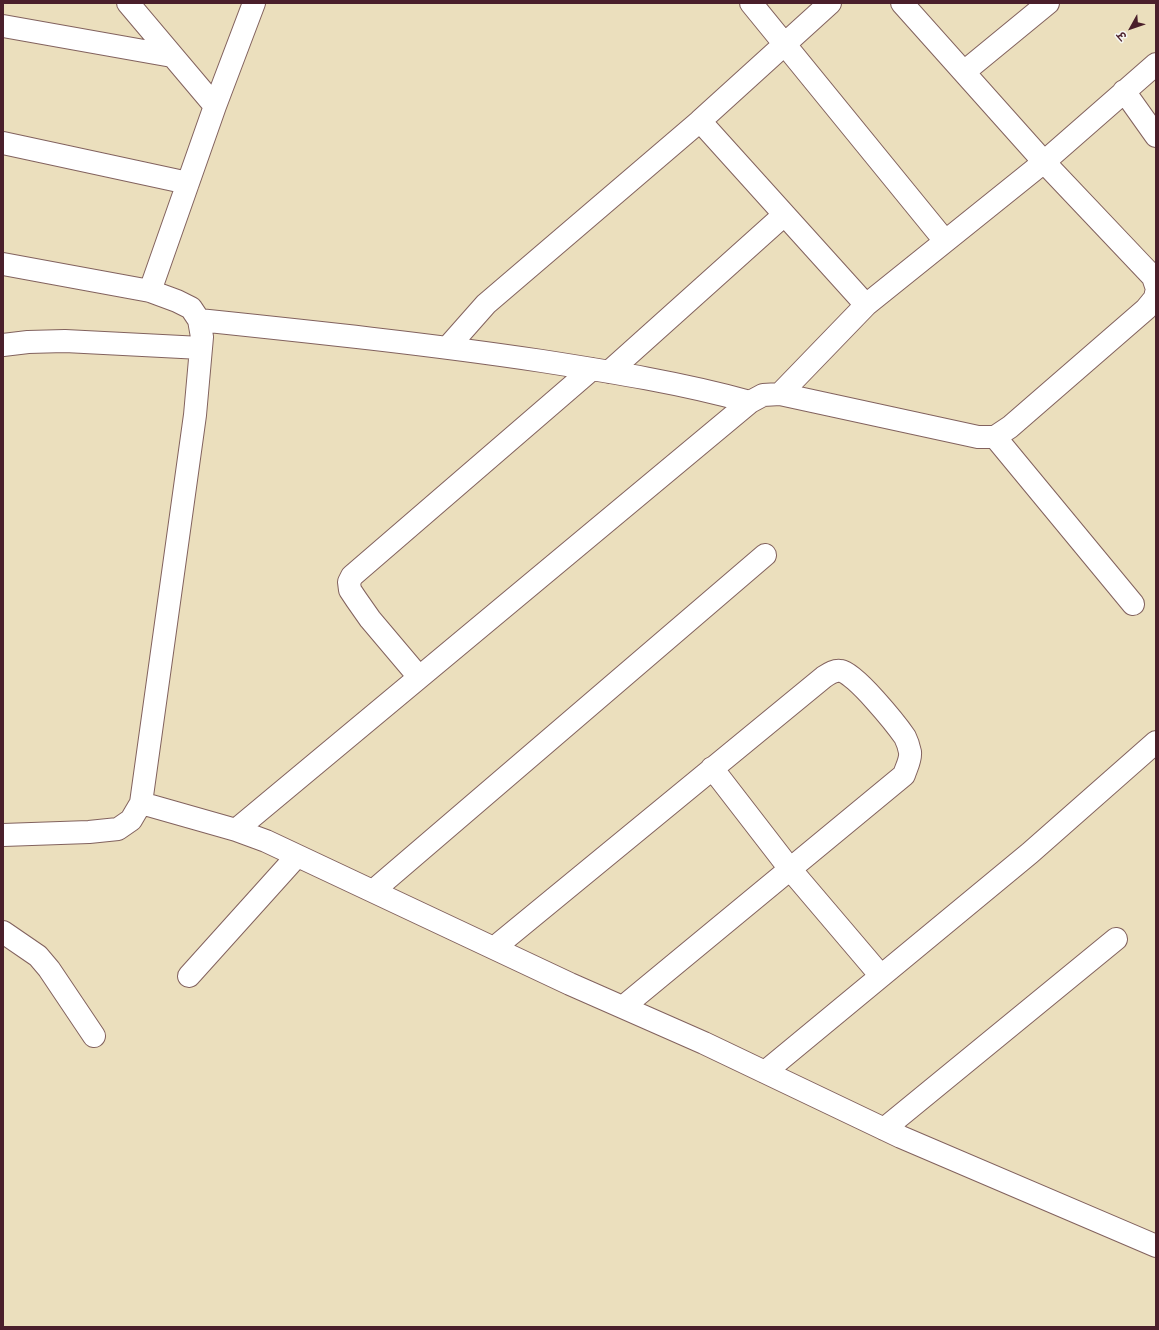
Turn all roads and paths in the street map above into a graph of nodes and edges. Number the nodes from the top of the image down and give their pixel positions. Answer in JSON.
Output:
{"nodes":[{"id":1,"x":128,"y":3,"type":"edge"},
{"id":2,"x":254,"y":3,"type":"edge"},
{"id":3,"x":751,"y":3,"type":"edge"},
{"id":4,"x":830,"y":3,"type":"edge"},
{"id":5,"x":902,"y":3,"type":"edge"},
{"id":6,"x":1047,"y":3,"type":"edge"},
{"id":7,"x":3,"y":26,"type":"edge"},
{"id":8,"x":785,"y":43,"type":"junction"},
{"id":9,"x":172,"y":56,"type":"junction"},
{"id":10,"x":1156,"y":64,"type":"edge"},
{"id":11,"x":964,"y":72,"type":"junction"},
{"id":12,"x":1124,"y":91,"type":"junction"},
{"id":13,"x":215,"y":106,"type":"junction"},
{"id":14,"x":700,"y":121,"type":"junction"},
{"id":15,"x":1156,"y":136,"type":"edge"},
{"id":16,"x":3,"y":143,"type":"edge"},
{"id":17,"x":1044,"y":162,"type":"junction"},
{"id":18,"x":188,"y":183,"type":"junction"},
{"id":19,"x":784,"y":215,"type":"junction"},
{"id":20,"x":945,"y":241,"type":"junction"},
{"id":21,"x":3,"y":264,"type":"edge"},
{"id":22,"x":1156,"y":286,"type":"edge"},
{"id":23,"x":150,"y":291,"type":"junction"},
{"id":24,"x":1156,"y":293,"type":"edge"},
{"id":25,"x":866,"y":305,"type":"junction"},
{"id":26,"x":200,"y":320,"type":"junction"},
{"id":27,"x":3,"y":344,"type":"edge"},
{"id":28,"x":448,"y":347,"type":"junction"},
{"id":29,"x":201,"y":348,"type":"junction"},
{"id":30,"x":601,"y":370,"type":"junction"},
{"id":31,"x":780,"y":394,"type":"junction"},
{"id":32,"x":750,"y":402,"type":"junction"},
{"id":33,"x":996,"y":437,"type":"junction"},
{"id":34,"x":765,"y":555,"type":"dead end"},
{"id":35,"x":1133,"y":604,"type":"dead end"},
{"id":36,"x":419,"y":677,"type":"junction"},
{"id":37,"x":1156,"y":742,"type":"edge"},
{"id":38,"x":712,"y":768,"type":"junction"},
{"id":39,"x":142,"y":803,"type":"junction"},
{"id":40,"x":236,"y":830,"type":"junction"},
{"id":41,"x":3,"y":835,"type":"edge"},
{"id":42,"x":297,"y":856,"type":"junction"},
{"id":43,"x":790,"y":869,"type":"junction"},
{"id":44,"x":373,"y":891,"type":"junction"},
{"id":45,"x":3,"y":932,"type":"edge"},
{"id":46,"x":1116,"y":939,"type":"dead end"},
{"id":47,"x":494,"y":948,"type":"junction"},
{"id":48,"x":188,"y":976,"type":"dead end"},
{"id":49,"x":881,"y":976,"type":"junction"},
{"id":50,"x":623,"y":1007,"type":"junction"},
{"id":51,"x":94,"y":1036,"type":"dead end"},
{"id":52,"x":765,"y":1072,"type":"junction"},
{"id":53,"x":884,"y":1129,"type":"junction"},
{"id":54,"x":1156,"y":1246,"type":"edge"}],
"edges":[{"from":1,"to":9,"type":"street"},
{"from":2,"to":13,"type":"street"},
{"from":3,"to":8,"type":"street"},
{"from":4,"to":8,"type":"street"},
{"from":5,"to":11,"type":"street"},
{"from":6,"to":11,"type":"street"},
{"from":7,"to":9,"type":"street"},
{"from":8,"to":14,"type":"street"},
{"from":8,"to":20,"type":"street"},
{"from":9,"to":13,"type":"street"},
{"from":10,"to":12,"type":"street"},
{"from":11,"to":17,"type":"street"},
{"from":12,"to":15,"type":"street"},
{"from":12,"to":17,"type":"street"},
{"from":13,"to":18,"type":"street"},
{"from":14,"to":19,"type":"street"},
{"from":14,"to":28,"type":"street"},
{"from":16,"to":18,"type":"street"},
{"from":17,"to":20,"type":"street"},
{"from":17,"to":22,"type":"street"},
{"from":18,"to":23,"type":"street"},
{"from":19,"to":25,"type":"street"},
{"from":19,"to":30,"type":"street"},
{"from":20,"to":25,"type":"street"},
{"from":21,"to":23,"type":"street"},
{"from":23,"to":26,"type":"street"},
{"from":24,"to":33,"type":"street"},
{"from":25,"to":31,"type":"street"},
{"from":26,"to":28,"type":"street"},
{"from":26,"to":29,"type":"street"},
{"from":27,"to":29,"type":"street"},
{"from":28,"to":30,"type":"street"},
{"from":29,"to":39,"type":"street"},
{"from":30,"to":32,"type":"street"},
{"from":30,"to":36,"type":"street"},
{"from":31,"to":32,"type":"street"},
{"from":31,"to":33,"type":"street"},
{"from":32,"to":36,"type":"street"},
{"from":33,"to":35,"type":"street"},
{"from":34,"to":44,"type":"street"},
{"from":36,"to":40,"type":"street"},
{"from":37,"to":49,"type":"street"},
{"from":38,"to":43,"type":"street"},
{"from":38,"to":43,"type":"street"},
{"from":38,"to":47,"type":"street"},
{"from":39,"to":40,"type":"street"},
{"from":39,"to":41,"type":"street"},
{"from":40,"to":42,"type":"street"},
{"from":42,"to":44,"type":"street"},
{"from":42,"to":48,"type":"street"},
{"from":43,"to":49,"type":"street"},
{"from":43,"to":50,"type":"street"},
{"from":44,"to":47,"type":"street"},
{"from":45,"to":51,"type":"street"},
{"from":46,"to":53,"type":"street"},
{"from":47,"to":50,"type":"street"},
{"from":49,"to":52,"type":"street"},
{"from":50,"to":52,"type":"street"},
{"from":52,"to":53,"type":"street"},
{"from":53,"to":54,"type":"street"}]}
